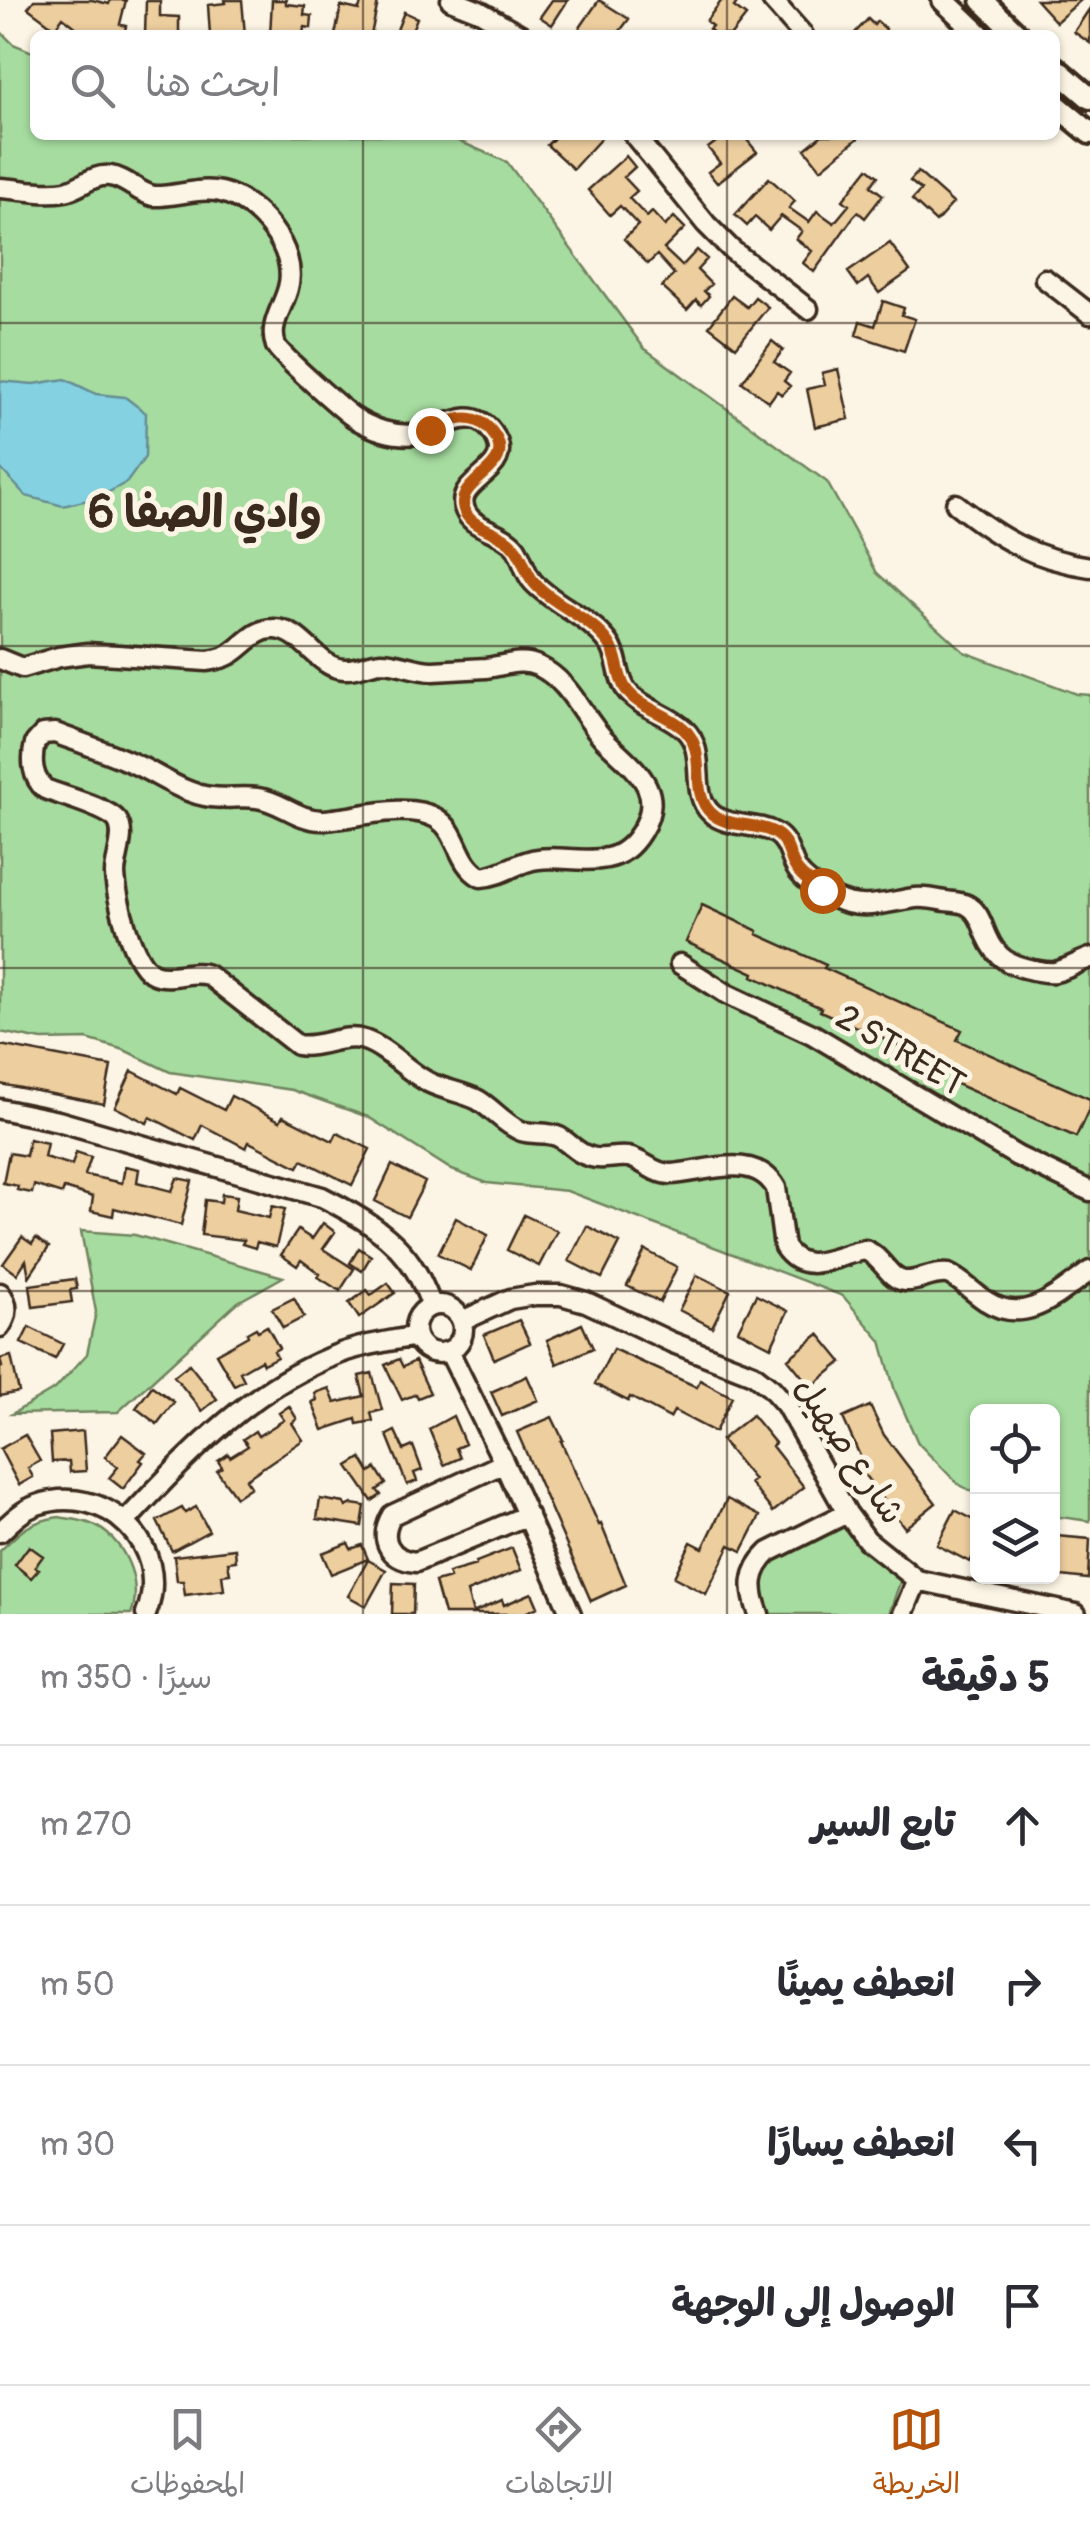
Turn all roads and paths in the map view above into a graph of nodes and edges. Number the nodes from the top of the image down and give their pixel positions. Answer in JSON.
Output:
{"nodes":[{"id":1,"x":451,"y":0,"type":"edge"},
{"id":2,"x":772,"y":0,"type":"edge"},
{"id":3,"x":943,"y":0,"type":"edge"},
{"id":4,"x":982,"y":0,"type":"edge"},
{"id":5,"x":482,"y":6,"type":"edge"},
{"id":6,"x":514,"y":30,"type":"edge"},
{"id":7,"x":799,"y":30,"type":"edge"},
{"id":8,"x":975,"y":30,"type":"edge"},
{"id":9,"x":1013,"y":30,"type":"edge"},
{"id":10,"x":1060,"y":72,"type":"edge"},
{"id":11,"x":1090,"y":98,"type":"edge"},
{"id":12,"x":1060,"y":108,"type":"edge"},
{"id":13,"x":1090,"y":134,"type":"edge"},
{"id":14,"x":638,"y":140,"type":"edge"},
{"id":15,"x":0,"y":188,"type":"edge"},
{"id":16,"x":1045,"y":278,"type":"dead end"},
{"id":17,"x":808,"y":308,"type":"dead end"},
{"id":18,"x":1090,"y":314,"type":"edge"},
{"id":19,"x":956,"y":504,"type":"dead end"},
{"id":20,"x":1090,"y":568,"type":"edge"},
{"id":21,"x":0,"y":659,"type":"edge"},
{"id":22,"x":1090,"y":958,"type":"edge"},
{"id":23,"x":680,"y":964,"type":"dead end"},
{"id":24,"x":0,"y":1109,"type":"edge"},
{"id":25,"x":1090,"y":1190,"type":"edge"},
{"id":26,"x":1090,"y":1271,"type":"edge"},
{"id":27,"x":0,"y":1293,"type":"edge"},
{"id":28,"x":432,"y":1306,"type":"junction"},
{"id":29,"x":462,"y":1321,"type":"junction"},
{"id":30,"x":0,"y":1327,"type":"edge"},
{"id":31,"x":416,"y":1336,"type":"junction"},
{"id":32,"x":449,"y":1351,"type":"junction"},
{"id":33,"x":504,"y":1463,"type":"junction"},
{"id":34,"x":847,"y":1513,"type":"junction"},
{"id":35,"x":528,"y":1515,"type":"junction"},
{"id":36,"x":125,"y":1522,"type":"junction"},
{"id":37,"x":0,"y":1532,"type":"edge"},
{"id":38,"x":916,"y":1580,"type":"junction"},
{"id":39,"x":146,"y":1614,"type":"edge"},
{"id":40,"x":571,"y":1614,"type":"edge"},
{"id":41,"x":759,"y":1614,"type":"edge"},
{"id":42,"x":904,"y":1614,"type":"edge"},
{"id":43,"x":1076,"y":1614,"type":"edge"}],
"edges":[{"from":1,"to":5,"type":"street"},
{"from":2,"to":7,"type":"street"},
{"from":3,"to":8,"type":"main road"},
{"from":4,"to":9,"type":"main road"},
{"from":5,"to":6,"type":"street"},
{"from":10,"to":11,"type":"main road"},
{"from":12,"to":13,"type":"main road"},
{"from":14,"to":17,"type":"street"},
{"from":15,"to":22,"type":"street"},
{"from":16,"to":18,"type":"street"},
{"from":19,"to":20,"type":"street"},
{"from":21,"to":26,"type":"street"},
{"from":23,"to":25,"type":"street","name":"2 STREET"},
{"from":24,"to":28,"type":"street"},
{"from":27,"to":30,"type":"street"},
{"from":28,"to":29,"type":"street"},
{"from":28,"to":31,"type":"street"},
{"from":29,"to":32,"type":"street"},
{"from":29,"to":34,"type":"street","name":"شارع صهيل"},
{"from":31,"to":32,"type":"street"},
{"from":31,"to":36,"type":"street"},
{"from":32,"to":33,"type":"street"},
{"from":33,"to":35,"type":"street"},
{"from":33,"to":35,"type":"street"},
{"from":34,"to":38,"type":"street","name":"شارع صهيل"},
{"from":34,"to":41,"type":"street"},
{"from":35,"to":40,"type":"street"},
{"from":36,"to":37,"type":"street"},
{"from":36,"to":39,"type":"street"},
{"from":38,"to":42,"type":"street"},
{"from":38,"to":43,"type":"street","name":"شارع صهيل"}]}
